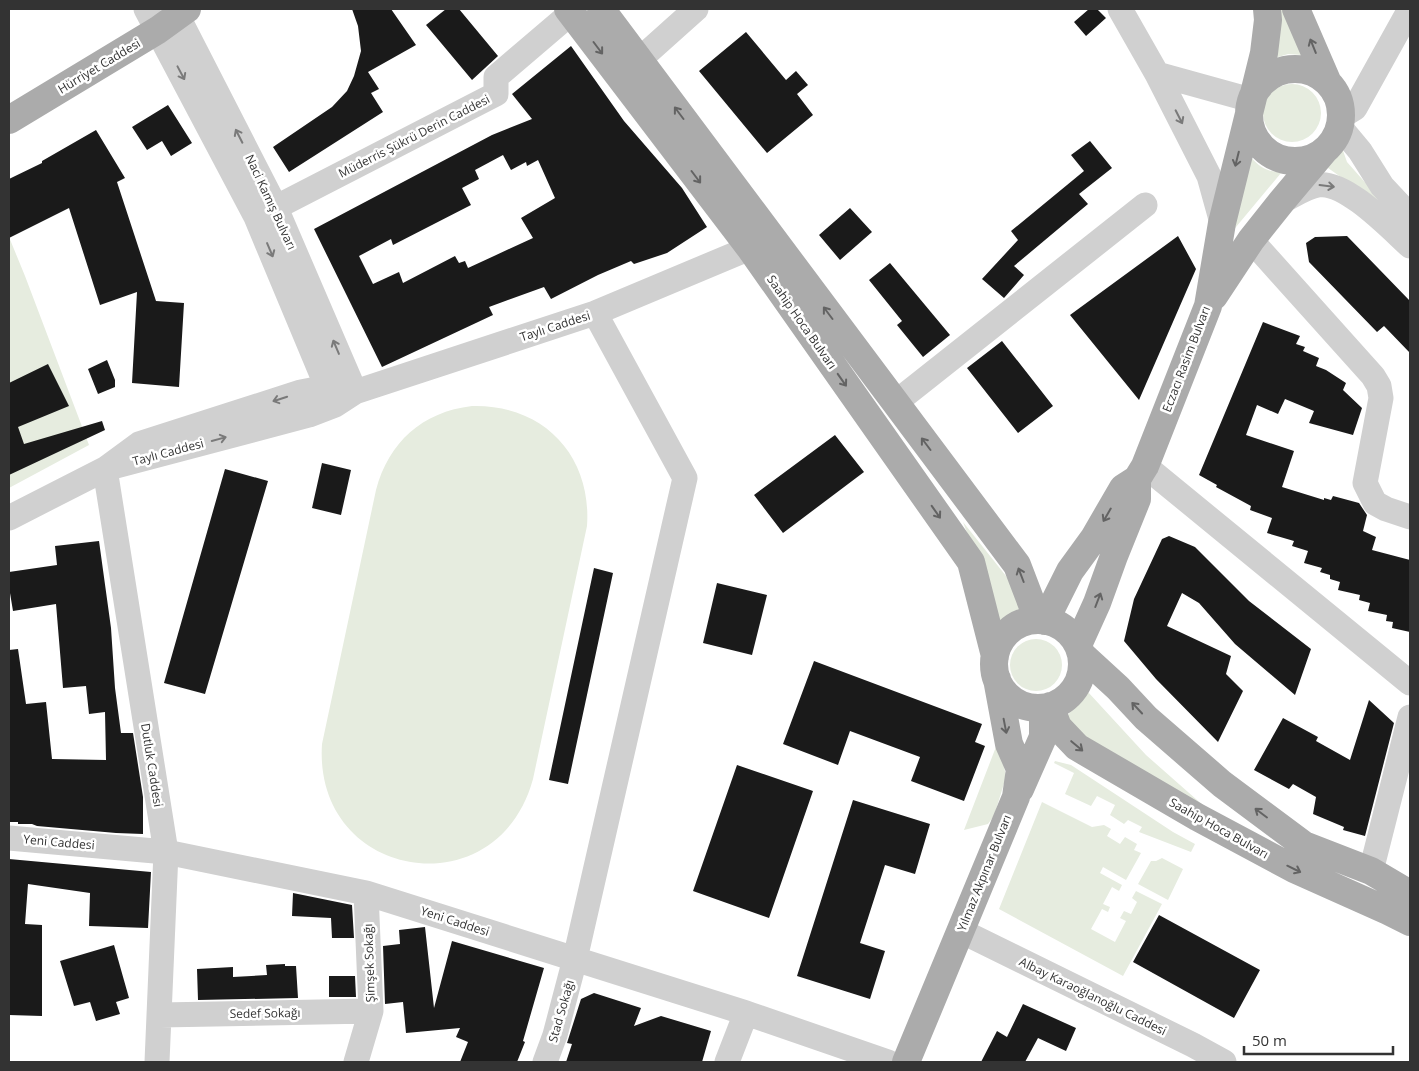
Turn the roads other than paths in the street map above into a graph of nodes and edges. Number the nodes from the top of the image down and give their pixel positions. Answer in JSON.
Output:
{"nodes":[{"id":1,"x":601,"y":9,"type":"edge"},
{"id":2,"x":696,"y":9,"type":"edge"},
{"id":3,"x":1120,"y":9,"type":"edge"},
{"id":4,"x":1267,"y":9,"type":"edge"},
{"id":5,"x":1296,"y":9,"type":"edge"},
{"id":6,"x":1410,"y":9,"type":"edge"},
{"id":7,"x":570,"y":11,"type":"edge"},
{"id":8,"x":168,"y":14,"type":"edge"},
{"id":9,"x":639,"y":60,"type":"junction"},
{"id":10,"x":1157,"y":74,"type":"junction"},
{"id":11,"x":1328,"y":83,"type":"junction"},
{"id":12,"x":1251,"y":100,"type":"junction"},
{"id":13,"x":9,"y":120,"type":"edge"},
{"id":14,"x":1336,"y":131,"type":"junction"},
{"id":15,"x":1282,"y":200,"type":"junction"},
{"id":16,"x":1145,"y":205,"type":"dead end"},
{"id":17,"x":266,"y":212,"type":"junction"},
{"id":18,"x":1410,"y":216,"type":"edge"},
{"id":19,"x":1222,"y":223,"type":"junction"},
{"id":20,"x":1251,"y":240,"type":"junction"},
{"id":21,"x":1410,"y":246,"type":"edge"},
{"id":22,"x":750,"y":248,"type":"junction"},
{"id":23,"x":1208,"y":306,"type":"junction"},
{"id":24,"x":595,"y":313,"type":"junction"},
{"id":25,"x":339,"y":395,"type":"junction"},
{"id":26,"x":895,"y":402,"type":"junction"},
{"id":27,"x":104,"y":469,"type":"junction"},
{"id":28,"x":1141,"y":472,"type":"junction"},
{"id":29,"x":1410,"y":517,"type":"edge"},
{"id":30,"x":9,"y":518,"type":"edge"},
{"id":31,"x":1042,"y":620,"type":"junction"},
{"id":32,"x":1080,"y":650,"type":"junction"},
{"id":33,"x":996,"y":667,"type":"junction"},
{"id":34,"x":1410,"y":683,"type":"edge"},
{"id":35,"x":1047,"y":707,"type":"junction"},
{"id":36,"x":1410,"y":717,"type":"edge"},
{"id":37,"x":1016,"y":797,"type":"junction"},
{"id":38,"x":9,"y":838,"type":"edge"},
{"id":39,"x":166,"y":852,"type":"junction"},
{"id":40,"x":1371,"y":871,"type":"junction"},
{"id":41,"x":366,"y":892,"type":"junction"},
{"id":42,"x":1410,"y":894,"type":"edge"},
{"id":43,"x":1410,"y":922,"type":"edge"},
{"id":44,"x":960,"y":931,"type":"junction"},
{"id":45,"x":575,"y":959,"type":"junction"},
{"id":46,"x":371,"y":1011,"type":"junction"},
{"id":47,"x":746,"y":1013,"type":"junction"},
{"id":48,"x":160,"y":1015,"type":"junction"},
{"id":49,"x":1188,"y":1054,"type":"edge"},
{"id":50,"x":157,"y":1062,"type":"edge"},
{"id":51,"x":356,"y":1062,"type":"edge"},
{"id":52,"x":545,"y":1062,"type":"edge"},
{"id":53,"x":727,"y":1062,"type":"edge"},
{"id":54,"x":888,"y":1062,"type":"edge"},
{"id":55,"x":906,"y":1062,"type":"edge"},
{"id":56,"x":1224,"y":1062,"type":"edge"}],
"edges":[{"from":1,"to":9,"type":"main road","name":"Saahip Hoca Bulvarı"},
{"from":2,"to":9,"type":"street"},
{"from":3,"to":10,"type":"street"},
{"from":4,"to":12,"type":"main road","name":"Eczacı Rasim Bulvarı"},
{"from":11,"to":5,"type":"main road","one_way":true},
{"from":6,"to":14,"type":"street"},
{"from":7,"to":17,"type":"street","name":"Müderris Şükrü Derin Caddesi"},
{"from":7,"to":22,"type":"main road","name":"Saahip Hoca Bulvarı","one_way":true},
{"from":8,"to":13,"type":"main road","name":"Hürriyet Caddesi"},
{"from":8,"to":17,"type":"street","name":"Naci Kamış Bulvarı"},
{"from":26,"to":9,"type":"main road","name":"Saahip Hoca Bulvarı","one_way":true},
{"from":10,"to":12,"type":"street"},
{"from":10,"to":19,"type":"street","one_way":true},
{"from":11,"to":12,"type":"main road"},
{"from":11,"to":14,"type":"main road"},
{"from":12,"to":14,"type":"main road"},
{"from":12,"to":19,"type":"main road","name":"Eczacı Rasim Bulvarı","one_way":true},
{"from":14,"to":15,"type":"main road"},
{"from":14,"to":18,"type":"street"},
{"from":15,"to":20,"type":"main road"},
{"from":15,"to":21,"type":"street","one_way":true},
{"from":16,"to":26,"type":"street"},
{"from":17,"to":25,"type":"street","name":"Naci Kamış Bulvarı"},
{"from":19,"to":23,"type":"main road","name":"Eczacı Rasim Bulvarı"},
{"from":20,"to":23,"type":"main road"},
{"from":20,"to":29,"type":"street"},
{"from":22,"to":24,"type":"street","name":"Taylı Caddesi"},
{"from":22,"to":33,"type":"main road","name":"Saahip Hoca Bulvarı","one_way":true},
{"from":23,"to":28,"type":"main road","name":"Eczacı Rasim Bulvarı"},
{"from":24,"to":25,"type":"street","name":"Taylı Caddesi"},
{"from":24,"to":45,"type":"street","name":"Stad Sokağı"},
{"from":25,"to":27,"type":"street","name":"Taylı Caddesi"},
{"from":31,"to":26,"type":"main road","name":"Saahip Hoca Bulvarı","one_way":true},
{"from":27,"to":30,"type":"street"},
{"from":27,"to":39,"type":"street","name":"Dutluk Caddesi"},
{"from":28,"to":31,"type":"main road","name":"Eczacı Rasim Bulvarı","one_way":true},
{"from":32,"to":28,"type":"main road","one_way":true},
{"from":28,"to":34,"type":"street"},
{"from":31,"to":32,"type":"main road"},
{"from":31,"to":33,"type":"main road"},
{"from":32,"to":35,"type":"main road"},
{"from":40,"to":32,"type":"main road","one_way":true},
{"from":33,"to":35,"type":"main road"},
{"from":33,"to":37,"type":"main road","name":"Yılmaz Akpınar Bulvarı","one_way":true},
{"from":35,"to":37,"type":"main road"},
{"from":35,"to":43,"type":"main road","name":"Saahip Hoca Bulvarı","one_way":true},
{"from":36,"to":40,"type":"street"},
{"from":37,"to":44,"type":"main road","name":"Yılmaz Akpınar Bulvarı"},
{"from":38,"to":39,"type":"street","name":"Yeni Caddesi"},
{"from":39,"to":41,"type":"street","name":"Yeni Caddesi"},
{"from":39,"to":48,"type":"street","name":"Dutluk Caddesi"},
{"from":40,"to":42,"type":"main road"},
{"from":41,"to":45,"type":"street","name":"Yeni Caddesi"},
{"from":41,"to":46,"type":"street","name":"Şimşek Sokağı"},
{"from":44,"to":49,"type":"street","name":"Albay Karaoğlanoğlu Caddesi"},
{"from":44,"to":55,"type":"main road","name":"Yılmaz Akpınar Bulvarı"},
{"from":45,"to":47,"type":"street","name":"Yeni Caddesi"},
{"from":45,"to":52,"type":"street","name":"Stad Sokağı"},
{"from":46,"to":48,"type":"street","name":"Sedef Sokağı"},
{"from":46,"to":51,"type":"street","name":"Şimşek Sokağı"},
{"from":47,"to":53,"type":"street"},
{"from":47,"to":54,"type":"street","name":"Yeni Caddesi"},
{"from":48,"to":50,"type":"street","name":"Dutluk Caddesi"},
{"from":49,"to":56,"type":"street","name":"Albay Karaoğlanoğlu Caddesi"}]}
